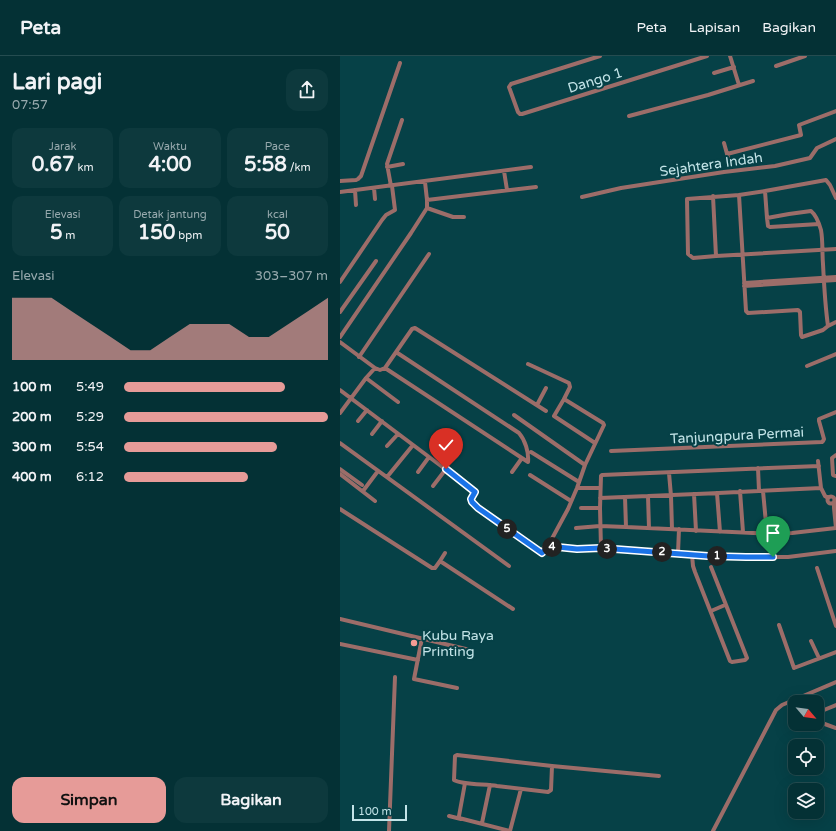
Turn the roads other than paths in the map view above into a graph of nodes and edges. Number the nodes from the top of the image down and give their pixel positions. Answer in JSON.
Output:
{"nodes":[{"id":1,"x":600,"y":56,"type":"edge"},
{"id":2,"x":707,"y":56,"type":"edge"},
{"id":3,"x":730,"y":56,"type":"edge"},
{"id":4,"x":805,"y":56,"type":"edge"},
{"id":5,"x":400,"y":63,"type":"dead end"},
{"id":6,"x":776,"y":66,"type":"dead end"},
{"id":7,"x":734,"y":67,"type":"junction"},
{"id":8,"x":714,"y":72,"type":"dead end"},
{"id":9,"x":753,"y":81,"type":"dead end"},
{"id":10,"x":739,"y":85,"type":"junction"},
{"id":11,"x":836,"y":111,"type":"edge"},
{"id":12,"x":629,"y":116,"type":"dead end"},
{"id":13,"x":402,"y":120,"type":"dead end"},
{"id":14,"x":836,"y":139,"type":"edge"},
{"id":15,"x":724,"y":143,"type":"dead end"},
{"id":16,"x":727,"y":154,"type":"junction"},
{"id":17,"x":729,"y":161,"type":"dead end"},
{"id":18,"x":403,"y":164,"type":"dead end"},
{"id":19,"x":387,"y":167,"type":"junction"},
{"id":20,"x":531,"y":167,"type":"dead end"},
{"id":21,"x":504,"y":171,"type":"junction"},
{"id":22,"x":340,"y":181,"type":"edge"},
{"id":23,"x":425,"y":182,"type":"junction"},
{"id":24,"x":392,"y":186,"type":"junction"},
{"id":25,"x":536,"y":187,"type":"dead end"},
{"id":26,"x":374,"y":188,"type":"junction"},
{"id":27,"x":354,"y":190,"type":"junction"},
{"id":28,"x":507,"y":190,"type":"junction"},
{"id":29,"x":764,"y":191,"type":"junction"},
{"id":30,"x":340,"y":192,"type":"edge"},
{"id":31,"x":739,"y":195,"type":"junction"},
{"id":32,"x":713,"y":196,"type":"junction"},
{"id":33,"x":582,"y":197,"type":"dead end"},
{"id":34,"x":836,"y":198,"type":"edge"},
{"id":35,"x":375,"y":199,"type":"dead end"},
{"id":36,"x":427,"y":200,"type":"junction"},
{"id":37,"x":356,"y":205,"type":"dead end"},
{"id":38,"x":427,"y":208,"type":"junction"},
{"id":39,"x":464,"y":217,"type":"dead end"},
{"id":40,"x":767,"y":218,"type":"junction"},
{"id":41,"x":819,"y":224,"type":"junction"},
{"id":42,"x":836,"y":249,"type":"edge"},
{"id":43,"x":822,"y":250,"type":"junction"},
{"id":44,"x":429,"y":254,"type":"dead end"},
{"id":45,"x":742,"y":254,"type":"junction"},
{"id":46,"x":716,"y":256,"type":"junction"},
{"id":47,"x":376,"y":261,"type":"dead end"},
{"id":48,"x":836,"y":278,"type":"edge"},
{"id":49,"x":824,"y":279,"type":"junction"},
{"id":50,"x":340,"y":282,"type":"edge"},
{"id":51,"x":744,"y":284,"type":"junction"},
{"id":52,"x":340,"y":312,"type":"edge"},
{"id":53,"x":836,"y":322,"type":"edge"},
{"id":54,"x":828,"y":326,"type":"junction"},
{"id":55,"x":340,"y":337,"type":"edge"},
{"id":56,"x":340,"y":342,"type":"edge"},
{"id":57,"x":396,"y":352,"type":"junction"},
{"id":58,"x":836,"y":354,"type":"edge"},
{"id":59,"x":359,"y":357,"type":"junction"},
{"id":60,"x":528,"y":364,"type":"dead end"},
{"id":61,"x":807,"y":366,"type":"dead end"},
{"id":62,"x":375,"y":368,"type":"junction"},
{"id":63,"x":384,"y":368,"type":"junction"},
{"id":64,"x":366,"y":378,"type":"junction"},
{"id":65,"x":546,"y":388,"type":"dead end"},
{"id":66,"x":340,"y":390,"type":"edge"},
{"id":67,"x":351,"y":398,"type":"junction"},
{"id":68,"x":564,"y":399,"type":"junction"},
{"id":69,"x":398,"y":402,"type":"dead end"},
{"id":70,"x":537,"y":405,"type":"junction"},
{"id":71,"x":367,"y":410,"type":"junction"},
{"id":72,"x":546,"y":411,"type":"dead end"},
{"id":73,"x":836,"y":412,"type":"edge"},
{"id":74,"x":340,"y":413,"type":"edge"},
{"id":75,"x":514,"y":415,"type":"dead end"},
{"id":76,"x":358,"y":421,"type":"dead end"},
{"id":77,"x":382,"y":422,"type":"junction"},
{"id":78,"x":372,"y":434,"type":"dead end"},
{"id":79,"x":398,"y":434,"type":"junction"},
{"id":80,"x":340,"y":443,"type":"edge"},
{"id":81,"x":595,"y":443,"type":"junction"},
{"id":82,"x":413,"y":445,"type":"junction"},
{"id":83,"x":387,"y":446,"type":"dead end"},
{"id":84,"x":611,"y":451,"type":"dead end"},
{"id":85,"x":531,"y":452,"type":"dead end"},
{"id":86,"x":835,"y":455,"type":"edge"},
{"id":87,"x":429,"y":457,"type":"junction"},
{"id":88,"x":522,"y":458,"type":"junction"},
{"id":89,"x":746,"y":462,"type":"dead end"},
{"id":90,"x":584,"y":465,"type":"junction"},
{"id":91,"x":746,"y":468,"type":"junction"},
{"id":92,"x":758,"y":468,"type":"junction"},
{"id":93,"x":340,"y":469,"type":"edge"},
{"id":94,"x":446,"y":469,"type":"junction"},
{"id":95,"x":378,"y":471,"type":"junction"},
{"id":96,"x":418,"y":472,"type":"dead end"},
{"id":97,"x":512,"y":472,"type":"dead end"},
{"id":98,"x":669,"y":472,"type":"junction"},
{"id":99,"x":340,"y":474,"type":"edge"},
{"id":100,"x":530,"y":475,"type":"dead end"},
{"id":101,"x":836,"y":476,"type":"edge"},
{"id":102,"x":387,"y":477,"type":"junction"},
{"id":103,"x":579,"y":482,"type":"junction"},
{"id":104,"x":362,"y":485,"type":"dead end"},
{"id":105,"x":433,"y":486,"type":"dead end"},
{"id":106,"x":580,"y":488,"type":"dead end"},
{"id":107,"x":600,"y":488,"type":"junction"},
{"id":108,"x":821,"y":488,"type":"junction"},
{"id":109,"x":740,"y":491,"type":"junction"},
{"id":110,"x":761,"y":491,"type":"junction"},
{"id":111,"x":363,"y":492,"type":"junction"},
{"id":112,"x":717,"y":493,"type":"junction"},
{"id":113,"x":694,"y":494,"type":"junction"},
{"id":114,"x":648,"y":496,"type":"junction"},
{"id":115,"x":671,"y":496,"type":"junction"},
{"id":116,"x":624,"y":497,"type":"junction"},
{"id":117,"x":600,"y":498,"type":"junction"},
{"id":118,"x":375,"y":500,"type":"dead end"},
{"id":119,"x":834,"y":500,"type":"edge"},
{"id":120,"x":572,"y":501,"type":"junction"},
{"id":121,"x":580,"y":508,"type":"dead end"},
{"id":122,"x":600,"y":508,"type":"junction"},
{"id":123,"x":340,"y":509,"type":"edge"},
{"id":124,"x":600,"y":526,"type":"junction"},
{"id":125,"x":626,"y":527,"type":"junction"},
{"id":126,"x":576,"y":528,"type":"dead end"},
{"id":127,"x":649,"y":528,"type":"junction"},
{"id":128,"x":836,"y":528,"type":"edge"},
{"id":129,"x":672,"y":529,"type":"junction"},
{"id":130,"x":679,"y":529,"type":"junction"},
{"id":131,"x":696,"y":531,"type":"junction"},
{"id":132,"x":720,"y":532,"type":"junction"},
{"id":133,"x":743,"y":532,"type":"junction"},
{"id":134,"x":767,"y":534,"type":"junction"},
{"id":135,"x":773,"y":534,"type":"junction"},
{"id":136,"x":548,"y":546,"type":"junction"},
{"id":137,"x":601,"y":548,"type":"junction"},
{"id":138,"x":836,"y":551,"type":"edge"},
{"id":139,"x":445,"y":553,"type":"dead end"},
{"id":140,"x":678,"y":553,"type":"junction"},
{"id":141,"x":692,"y":555,"type":"junction"},
{"id":142,"x":773,"y":557,"type":"junction"},
{"id":143,"x":440,"y":562,"type":"junction"},
{"id":144,"x":509,"y":566,"type":"dead end"},
{"id":145,"x":711,"y":568,"type":"dead end"},
{"id":146,"x":817,"y":568,"type":"dead end"},
{"id":147,"x":726,"y":605,"type":"junction"},
{"id":148,"x":513,"y":609,"type":"dead end"},
{"id":149,"x":711,"y":611,"type":"junction"},
{"id":150,"x":340,"y":619,"type":"edge"},
{"id":151,"x":779,"y":625,"type":"dead end"},
{"id":152,"x":836,"y":626,"type":"edge"},
{"id":153,"x":422,"y":638,"type":"junction"},
{"id":154,"x":811,"y":641,"type":"dead end"},
{"id":155,"x":340,"y":644,"type":"edge"},
{"id":156,"x":470,"y":650,"type":"dead end"},
{"id":157,"x":836,"y":652,"type":"edge"},
{"id":158,"x":819,"y":658,"type":"junction"},
{"id":159,"x":418,"y":660,"type":"junction"},
{"id":160,"x":395,"y":676,"type":"dead end"},
{"id":161,"x":836,"y":682,"type":"edge"},
{"id":162,"x":457,"y":688,"type":"dead end"},
{"id":163,"x":808,"y":695,"type":"edge"},
{"id":164,"x":788,"y":703,"type":"edge"},
{"id":165,"x":836,"y":705,"type":"edge"},
{"id":166,"x":824,"y":709,"type":"edge"},
{"id":167,"x":824,"y":724,"type":"edge"},
{"id":168,"x":836,"y":728,"type":"edge"},
{"id":169,"x":552,"y":766,"type":"junction"},
{"id":170,"x":659,"y":776,"type":"dead end"},
{"id":171,"x":465,"y":783,"type":"junction"},
{"id":172,"x":490,"y":785,"type":"junction"},
{"id":173,"x":521,"y":789,"type":"junction"},
{"id":174,"x":449,"y":816,"type":"dead end"},
{"id":175,"x":461,"y":819,"type":"junction"},
{"id":176,"x":482,"y":823,"type":"junction"},
{"id":177,"x":389,"y":831,"type":"edge"},
{"id":178,"x":510,"y":831,"type":"edge"},
{"id":179,"x":713,"y":831,"type":"edge"}],
"edges":[{"from":1,"to":2,"type":"street","name":"Dango 1"},
{"from":3,"to":7,"type":"street"},
{"from":4,"to":6,"type":"street"},
{"from":5,"to":22,"type":"street"},
{"from":7,"to":8,"type":"street"},
{"from":7,"to":10,"type":"street"},
{"from":9,"to":10,"type":"street"},
{"from":10,"to":12,"type":"street"},
{"from":11,"to":16,"type":"street"},
{"from":13,"to":19,"type":"street"},
{"from":14,"to":33,"type":"street","name":"Sejahtera Indah"},
{"from":15,"to":16,"type":"street"},
{"from":16,"to":17,"type":"street"},
{"from":18,"to":19,"type":"street"},
{"from":19,"to":24,"type":"street"},
{"from":20,"to":21,"type":"street"},
{"from":21,"to":23,"type":"street"},
{"from":21,"to":28,"type":"street"},
{"from":23,"to":24,"type":"street"},
{"from":23,"to":36,"type":"street"},
{"from":24,"to":26,"type":"street"},
{"from":24,"to":50,"type":"street"},
{"from":25,"to":28,"type":"street"},
{"from":26,"to":27,"type":"street"},
{"from":26,"to":35,"type":"street"},
{"from":27,"to":30,"type":"street"},
{"from":27,"to":37,"type":"street"},
{"from":28,"to":36,"type":"street"},
{"from":29,"to":31,"type":"street"},
{"from":29,"to":34,"type":"street"},
{"from":29,"to":40,"type":"street"},
{"from":31,"to":32,"type":"street"},
{"from":31,"to":45,"type":"street"},
{"from":32,"to":46,"type":"street"},
{"from":32,"to":46,"type":"street"},
{"from":36,"to":38,"type":"street"},
{"from":38,"to":39,"type":"street"},
{"from":38,"to":55,"type":"street"},
{"from":40,"to":41,"type":"street"},
{"from":40,"to":41,"type":"street"},
{"from":41,"to":43,"type":"street"},
{"from":42,"to":43,"type":"street"},
{"from":43,"to":45,"type":"street"},
{"from":43,"to":49,"type":"street"},
{"from":44,"to":59,"type":"street"},
{"from":45,"to":46,"type":"street"},
{"from":45,"to":51,"type":"street"},
{"from":47,"to":52,"type":"street"},
{"from":48,"to":49,"type":"street"},
{"from":49,"to":51,"type":"street"},
{"from":49,"to":54,"type":"street"},
{"from":51,"to":54,"type":"street"},
{"from":53,"to":54,"type":"street"},
{"from":56,"to":59,"type":"street"},
{"from":57,"to":63,"type":"street"},
{"from":57,"to":70,"type":"street"},
{"from":57,"to":88,"type":"street"},
{"from":58,"to":61,"type":"street"},
{"from":59,"to":62,"type":"street"},
{"from":60,"to":68,"type":"street"},
{"from":62,"to":63,"type":"street"},
{"from":62,"to":64,"type":"street"},
{"from":63,"to":88,"type":"street"},
{"from":64,"to":67,"type":"street"},
{"from":64,"to":69,"type":"street"},
{"from":65,"to":70,"type":"street"},
{"from":66,"to":67,"type":"street"},
{"from":67,"to":71,"type":"street"},
{"from":67,"to":74,"type":"street"},
{"from":68,"to":81,"type":"street"},
{"from":68,"to":81,"type":"street"},
{"from":70,"to":72,"type":"street"},
{"from":71,"to":76,"type":"street"},
{"from":71,"to":77,"type":"street"},
{"from":73,"to":84,"type":"street","name":"Tanjungpura Permai"},
{"from":75,"to":90,"type":"street"},
{"from":77,"to":78,"type":"street"},
{"from":77,"to":79,"type":"street"},
{"from":79,"to":82,"type":"street"},
{"from":79,"to":83,"type":"street"},
{"from":80,"to":95,"type":"street"},
{"from":81,"to":90,"type":"street"},
{"from":82,"to":87,"type":"street"},
{"from":82,"to":102,"type":"street"},
{"from":85,"to":103,"type":"street"},
{"from":86,"to":101,"type":"street"},
{"from":87,"to":94,"type":"street"},
{"from":87,"to":96,"type":"street"},
{"from":88,"to":97,"type":"street"},
{"from":89,"to":91,"type":"street"},
{"from":90,"to":103,"type":"street"},
{"from":91,"to":92,"type":"street"},
{"from":91,"to":98,"type":"street"},
{"from":92,"to":108,"type":"street"},
{"from":92,"to":110,"type":"street"},
{"from":93,"to":104,"type":"street"},
{"from":94,"to":105,"type":"street"},
{"from":94,"to":136,"type":"street"},
{"from":95,"to":102,"type":"street"},
{"from":95,"to":111,"type":"street"},
{"from":98,"to":107,"type":"street"},
{"from":98,"to":115,"type":"street"},
{"from":99,"to":111,"type":"street"},
{"from":100,"to":120,"type":"street"},
{"from":102,"to":144,"type":"street"},
{"from":103,"to":120,"type":"street"},
{"from":106,"to":107,"type":"street"},
{"from":107,"to":117,"type":"street"},
{"from":108,"to":110,"type":"street"},
{"from":108,"to":119,"type":"street"},
{"from":109,"to":110,"type":"street"},
{"from":109,"to":112,"type":"street"},
{"from":109,"to":133,"type":"street"},
{"from":110,"to":134,"type":"street"},
{"from":111,"to":118,"type":"street"},
{"from":112,"to":113,"type":"street"},
{"from":112,"to":132,"type":"street"},
{"from":113,"to":115,"type":"street"},
{"from":113,"to":131,"type":"street"},
{"from":114,"to":115,"type":"street"},
{"from":114,"to":116,"type":"street"},
{"from":114,"to":127,"type":"street"},
{"from":115,"to":129,"type":"street"},
{"from":116,"to":117,"type":"street"},
{"from":116,"to":125,"type":"street"},
{"from":117,"to":122,"type":"street"},
{"from":119,"to":128,"type":"street"},
{"from":120,"to":136,"type":"street"},
{"from":121,"to":122,"type":"street"},
{"from":122,"to":124,"type":"street"},
{"from":123,"to":143,"type":"street"},
{"from":124,"to":125,"type":"street"},
{"from":124,"to":126,"type":"street"},
{"from":124,"to":137,"type":"street"},
{"from":125,"to":127,"type":"street"},
{"from":127,"to":129,"type":"street"},
{"from":128,"to":135,"type":"street"},
{"from":129,"to":130,"type":"street"},
{"from":130,"to":131,"type":"street"},
{"from":130,"to":140,"type":"street"},
{"from":131,"to":132,"type":"street"},
{"from":132,"to":133,"type":"street"},
{"from":133,"to":134,"type":"street"},
{"from":134,"to":135,"type":"street"},
{"from":135,"to":142,"type":"street"},
{"from":136,"to":137,"type":"street"},
{"from":137,"to":140,"type":"street"},
{"from":138,"to":142,"type":"street"},
{"from":139,"to":143,"type":"street"},
{"from":140,"to":141,"type":"street"},
{"from":141,"to":142,"type":"street"},
{"from":141,"to":149,"type":"street"},
{"from":143,"to":148,"type":"street"},
{"from":145,"to":147,"type":"street"},
{"from":146,"to":152,"type":"street"},
{"from":147,"to":149,"type":"street"},
{"from":147,"to":149,"type":"street"},
{"from":150,"to":153,"type":"street"},
{"from":151,"to":158,"type":"street"},
{"from":153,"to":156,"type":"street"},
{"from":153,"to":159,"type":"street"},
{"from":154,"to":158,"type":"street"},
{"from":155,"to":159,"type":"street"},
{"from":157,"to":158,"type":"street"},
{"from":159,"to":162,"type":"street"},
{"from":160,"to":177,"type":"street"},
{"from":161,"to":163,"type":"street"},
{"from":164,"to":179,"type":"street"},
{"from":165,"to":166,"type":"street"},
{"from":167,"to":168,"type":"street"},
{"from":169,"to":170,"type":"street"},
{"from":169,"to":171,"type":"street"},
{"from":169,"to":173,"type":"street"},
{"from":171,"to":172,"type":"street"},
{"from":171,"to":175,"type":"street"},
{"from":172,"to":173,"type":"street"},
{"from":172,"to":176,"type":"street"},
{"from":173,"to":178,"type":"street"},
{"from":174,"to":175,"type":"street"},
{"from":175,"to":176,"type":"street"},
{"from":176,"to":178,"type":"street"}]}
